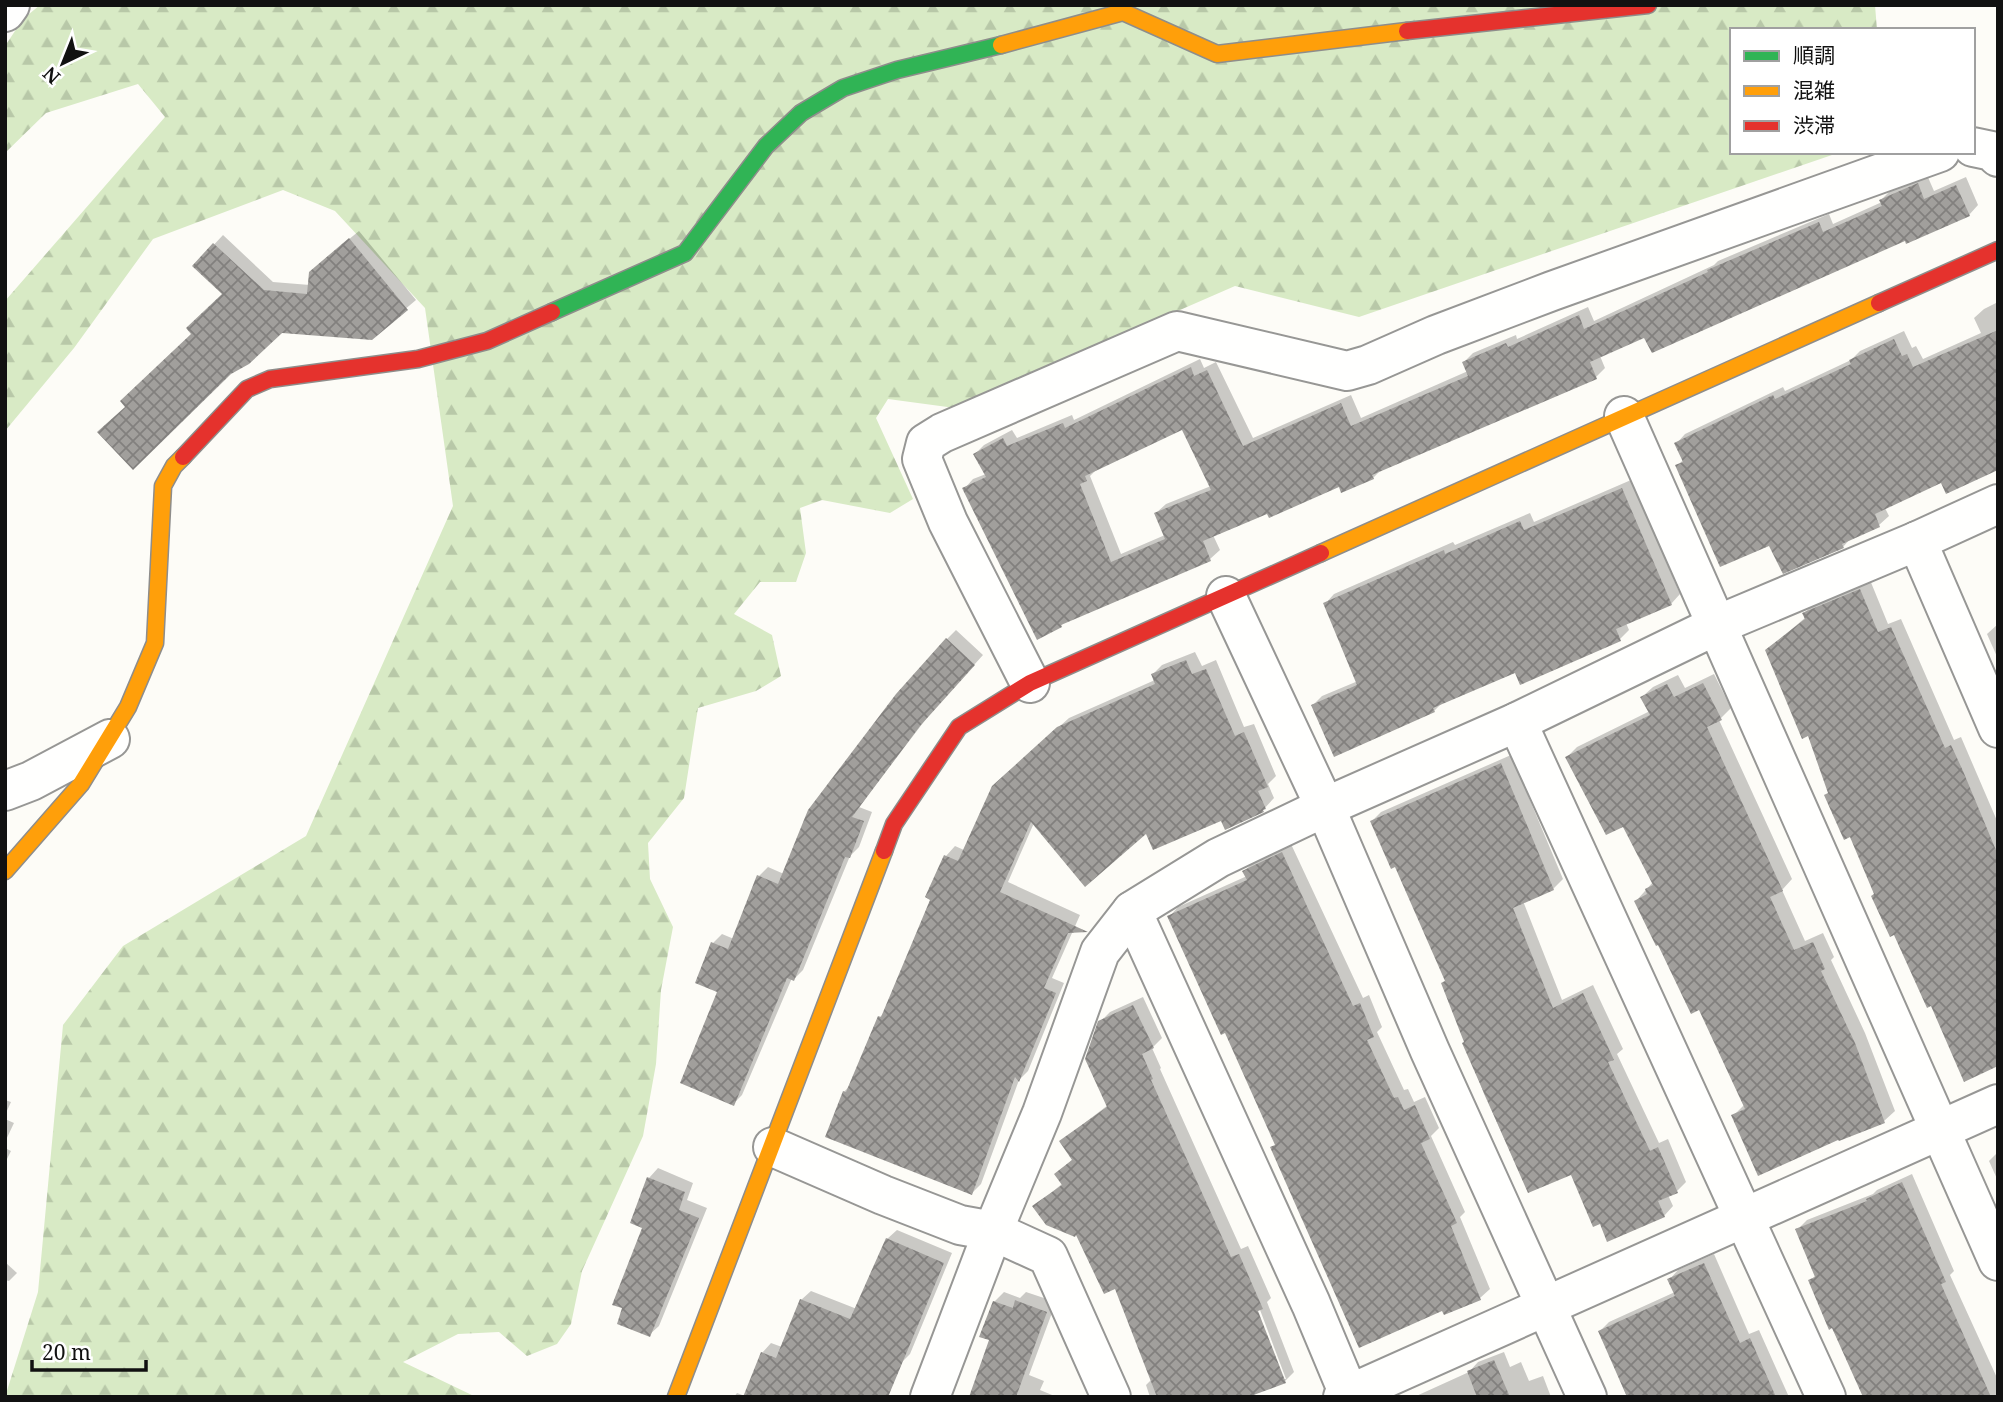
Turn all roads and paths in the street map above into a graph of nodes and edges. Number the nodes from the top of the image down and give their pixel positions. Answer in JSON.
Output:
{"nodes":[{"id":1,"x":10,"y":5,"type":"edge"},
{"id":2,"x":1648,"y":5,"type":"edge"},
{"id":3,"x":5,"y":12,"type":"edge"},
{"id":4,"x":1975,"y":147,"type":"edge"},
{"id":5,"x":1934,"y":154,"type":"edge"},
{"id":6,"x":1998,"y":156,"type":"edge"},
{"id":7,"x":1998,"y":250,"type":"edge"},
{"id":8,"x":1624,"y":416,"type":"junction"},
{"id":9,"x":1998,"y":504,"type":"edge"},
{"id":10,"x":1917,"y":541,"type":"junction"},
{"id":11,"x":1226,"y":596,"type":"junction"},
{"id":12,"x":1717,"y":625,"type":"junction"},
{"id":13,"x":1030,"y":683,"type":"junction"},
{"id":14,"x":1517,"y":722,"type":"junction"},
{"id":15,"x":1998,"y":728,"type":"edge"},
{"id":16,"x":110,"y":739,"type":"junction"},
{"id":17,"x":5,"y":791,"type":"edge"},
{"id":18,"x":1325,"y":807,"type":"junction"},
{"id":19,"x":5,"y":871,"type":"edge"},
{"id":20,"x":1132,"y":911,"type":"junction"},
{"id":21,"x":1998,"y":1104,"type":"edge"},
{"id":22,"x":1939,"y":1130,"type":"junction"},
{"id":23,"x":773,"y":1147,"type":"junction"},
{"id":24,"x":1742,"y":1217,"type":"junction"},
{"id":25,"x":993,"y":1231,"type":"junction"},
{"id":26,"x":1998,"y":1261,"type":"edge"},
{"id":27,"x":1545,"y":1304,"type":"junction"},
{"id":28,"x":1347,"y":1396,"type":"edge"},
{"id":29,"x":676,"y":1397,"type":"edge"},
{"id":30,"x":930,"y":1397,"type":"edge"},
{"id":31,"x":1111,"y":1397,"type":"edge"},
{"id":32,"x":1587,"y":1397,"type":"edge"},
{"id":33,"x":1826,"y":1397,"type":"edge"}],
"edges":[{"from":1,"to":3,"type":"street"},
{"from":2,"to":16,"type":"street"},
{"from":4,"to":6,"type":"street"},
{"from":5,"to":13,"type":"street"},
{"from":7,"to":8,"type":"street"},
{"from":8,"to":11,"type":"street"},
{"from":8,"to":12,"type":"street"},
{"from":9,"to":10,"type":"street"},
{"from":10,"to":12,"type":"street"},
{"from":10,"to":15,"type":"street"},
{"from":11,"to":13,"type":"street"},
{"from":11,"to":18,"type":"street"},
{"from":12,"to":14,"type":"street"},
{"from":12,"to":22,"type":"street"},
{"from":13,"to":23,"type":"street"},
{"from":14,"to":18,"type":"street"},
{"from":14,"to":24,"type":"street"},
{"from":16,"to":17,"type":"street"},
{"from":16,"to":19,"type":"street"},
{"from":18,"to":20,"type":"street"},
{"from":18,"to":27,"type":"street"},
{"from":20,"to":25,"type":"street"},
{"from":20,"to":28,"type":"street"},
{"from":21,"to":22,"type":"street"},
{"from":22,"to":24,"type":"street"},
{"from":22,"to":26,"type":"street"},
{"from":23,"to":25,"type":"street"},
{"from":23,"to":29,"type":"street"},
{"from":24,"to":27,"type":"street"},
{"from":24,"to":33,"type":"street"},
{"from":25,"to":30,"type":"street"},
{"from":25,"to":31,"type":"street"},
{"from":27,"to":28,"type":"street"},
{"from":27,"to":32,"type":"street"}]}
